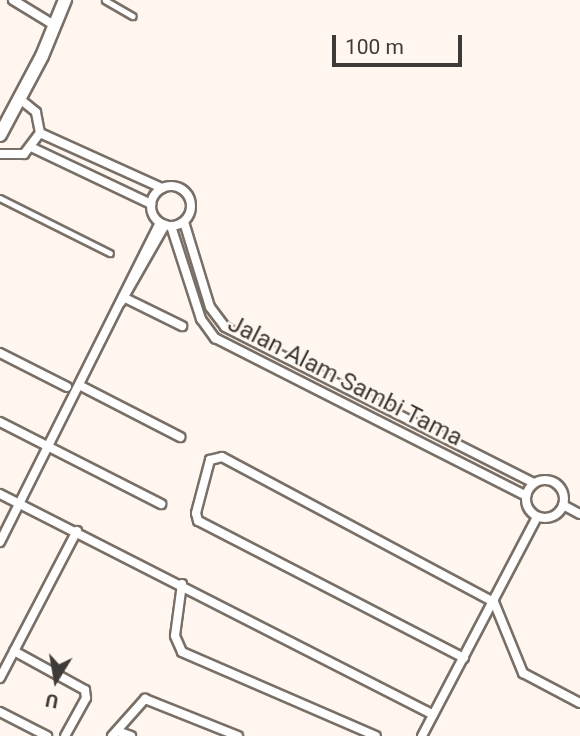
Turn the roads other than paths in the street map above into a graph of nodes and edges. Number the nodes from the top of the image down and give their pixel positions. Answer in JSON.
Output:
{"nodes":[{"id":1,"x":12,"y":0,"type":"edge"},
{"id":2,"x":65,"y":0,"type":"edge"},
{"id":3,"x":105,"y":0,"type":"edge"},
{"id":4,"x":133,"y":16,"type":"dead end"},
{"id":5,"x":54,"y":25,"type":"junction"},
{"id":6,"x":21,"y":100,"type":"junction"},
{"id":7,"x":40,"y":133,"type":"junction"},
{"id":8,"x":0,"y":135,"type":"edge"},
{"id":9,"x":33,"y":148,"type":"junction"},
{"id":10,"x":77,"y":149,"type":"junction"},
{"id":11,"x":0,"y":154,"type":"edge"},
{"id":12,"x":69,"y":166,"type":"junction"},
{"id":13,"x":162,"y":188,"type":"junction"},
{"id":14,"x":0,"y":198,"type":"edge"},
{"id":15,"x":151,"y":204,"type":"junction"},
{"id":16,"x":184,"y":222,"type":"junction"},
{"id":17,"x":165,"y":225,"type":"junction"},
{"id":18,"x":110,"y":253,"type":"dead end"},
{"id":19,"x":122,"y":299,"type":"junction"},
{"id":20,"x":182,"y":326,"type":"dead end"},
{"id":21,"x":0,"y":353,"type":"edge"},
{"id":22,"x":79,"y":385,"type":"junction"},
{"id":23,"x":67,"y":387,"type":"dead end"},
{"id":24,"x":0,"y":422,"type":"edge"},
{"id":25,"x":180,"y":436,"type":"dead end"},
{"id":26,"x":48,"y":446,"type":"junction"},
{"id":27,"x":534,"y":483,"type":"junction"},
{"id":28,"x":0,"y":494,"type":"edge"},
{"id":29,"x":526,"y":496,"type":"junction"},
{"id":30,"x":19,"y":503,"type":"junction"},
{"id":31,"x":161,"y":504,"type":"dead end"},
{"id":32,"x":563,"y":505,"type":"junction"},
{"id":33,"x":580,"y":514,"type":"edge"},
{"id":34,"x":537,"y":516,"type":"junction"},
{"id":35,"x":77,"y":531,"type":"junction"},
{"id":36,"x":0,"y":542,"type":"edge"},
{"id":37,"x":180,"y":583,"type":"junction"},
{"id":38,"x":494,"y":602,"type":"junction"},
{"id":39,"x":14,"y":651,"type":"junction"},
{"id":40,"x":464,"y":658,"type":"junction"},
{"id":41,"x":0,"y":678,"type":"edge"},
{"id":42,"x":580,"y":703,"type":"edge"},
{"id":43,"x":0,"y":712,"type":"edge"},
{"id":44,"x":433,"y":715,"type":"junction"},
{"id":45,"x":114,"y":733,"type":"edge"},
{"id":46,"x":47,"y":736,"type":"edge"},
{"id":47,"x":65,"y":736,"type":"edge"},
{"id":48,"x":131,"y":736,"type":"edge"},
{"id":49,"x":238,"y":736,"type":"edge"},
{"id":50,"x":376,"y":736,"type":"edge"},
{"id":51,"x":422,"y":736,"type":"edge"}],
"edges":[{"from":1,"to":5,"type":"street"},
{"from":2,"to":5,"type":"street"},
{"from":3,"to":4,"type":"lane"},
{"from":5,"to":6,"type":"street"},
{"from":6,"to":7,"type":"street"},
{"from":6,"to":8,"type":"street"},
{"from":7,"to":9,"type":"street"},
{"from":7,"to":10,"type":"street"},
{"from":9,"to":11,"type":"street"},
{"from":9,"to":12,"type":"street"},
{"from":10,"to":12,"type":"street"},
{"from":10,"to":13,"type":"street"},
{"from":12,"to":15,"type":"street"},
{"from":13,"to":15,"type":"street"},
{"from":13,"to":16,"type":"street"},
{"from":14,"to":18,"type":"lane"},
{"from":15,"to":17,"type":"street"},
{"from":16,"to":17,"type":"street"},
{"from":16,"to":27,"type":"street","name":"Jalan Alam Sambi Tama"},
{"from":17,"to":19,"type":"street"},
{"from":17,"to":29,"type":"street","name":"Jalan Alam Sambi Tama"},
{"from":19,"to":20,"type":"street"},
{"from":19,"to":22,"type":"street"},
{"from":21,"to":23,"type":"street"},
{"from":22,"to":25,"type":"street"},
{"from":22,"to":26,"type":"street"},
{"from":24,"to":26,"type":"street"},
{"from":26,"to":30,"type":"street"},
{"from":26,"to":31,"type":"street"},
{"from":27,"to":29,"type":"street"},
{"from":27,"to":32,"type":"street"},
{"from":28,"to":30,"type":"street"},
{"from":29,"to":34,"type":"street"},
{"from":30,"to":35,"type":"street"},
{"from":30,"to":36,"type":"street"},
{"from":32,"to":33,"type":"street"},
{"from":32,"to":34,"type":"street"},
{"from":34,"to":38,"type":"street"},
{"from":35,"to":37,"type":"street"},
{"from":35,"to":39,"type":"street"},
{"from":37,"to":44,"type":"street"},
{"from":37,"to":50,"type":"street"},
{"from":38,"to":40,"type":"street"},
{"from":38,"to":40,"type":"street"},
{"from":38,"to":42,"type":"street"},
{"from":39,"to":41,"type":"street"},
{"from":39,"to":47,"type":"street"},
{"from":40,"to":44,"type":"street"},
{"from":43,"to":46,"type":"street"},
{"from":44,"to":51,"type":"street"},
{"from":45,"to":48,"type":"street"},
{"from":45,"to":49,"type":"street"}]}
